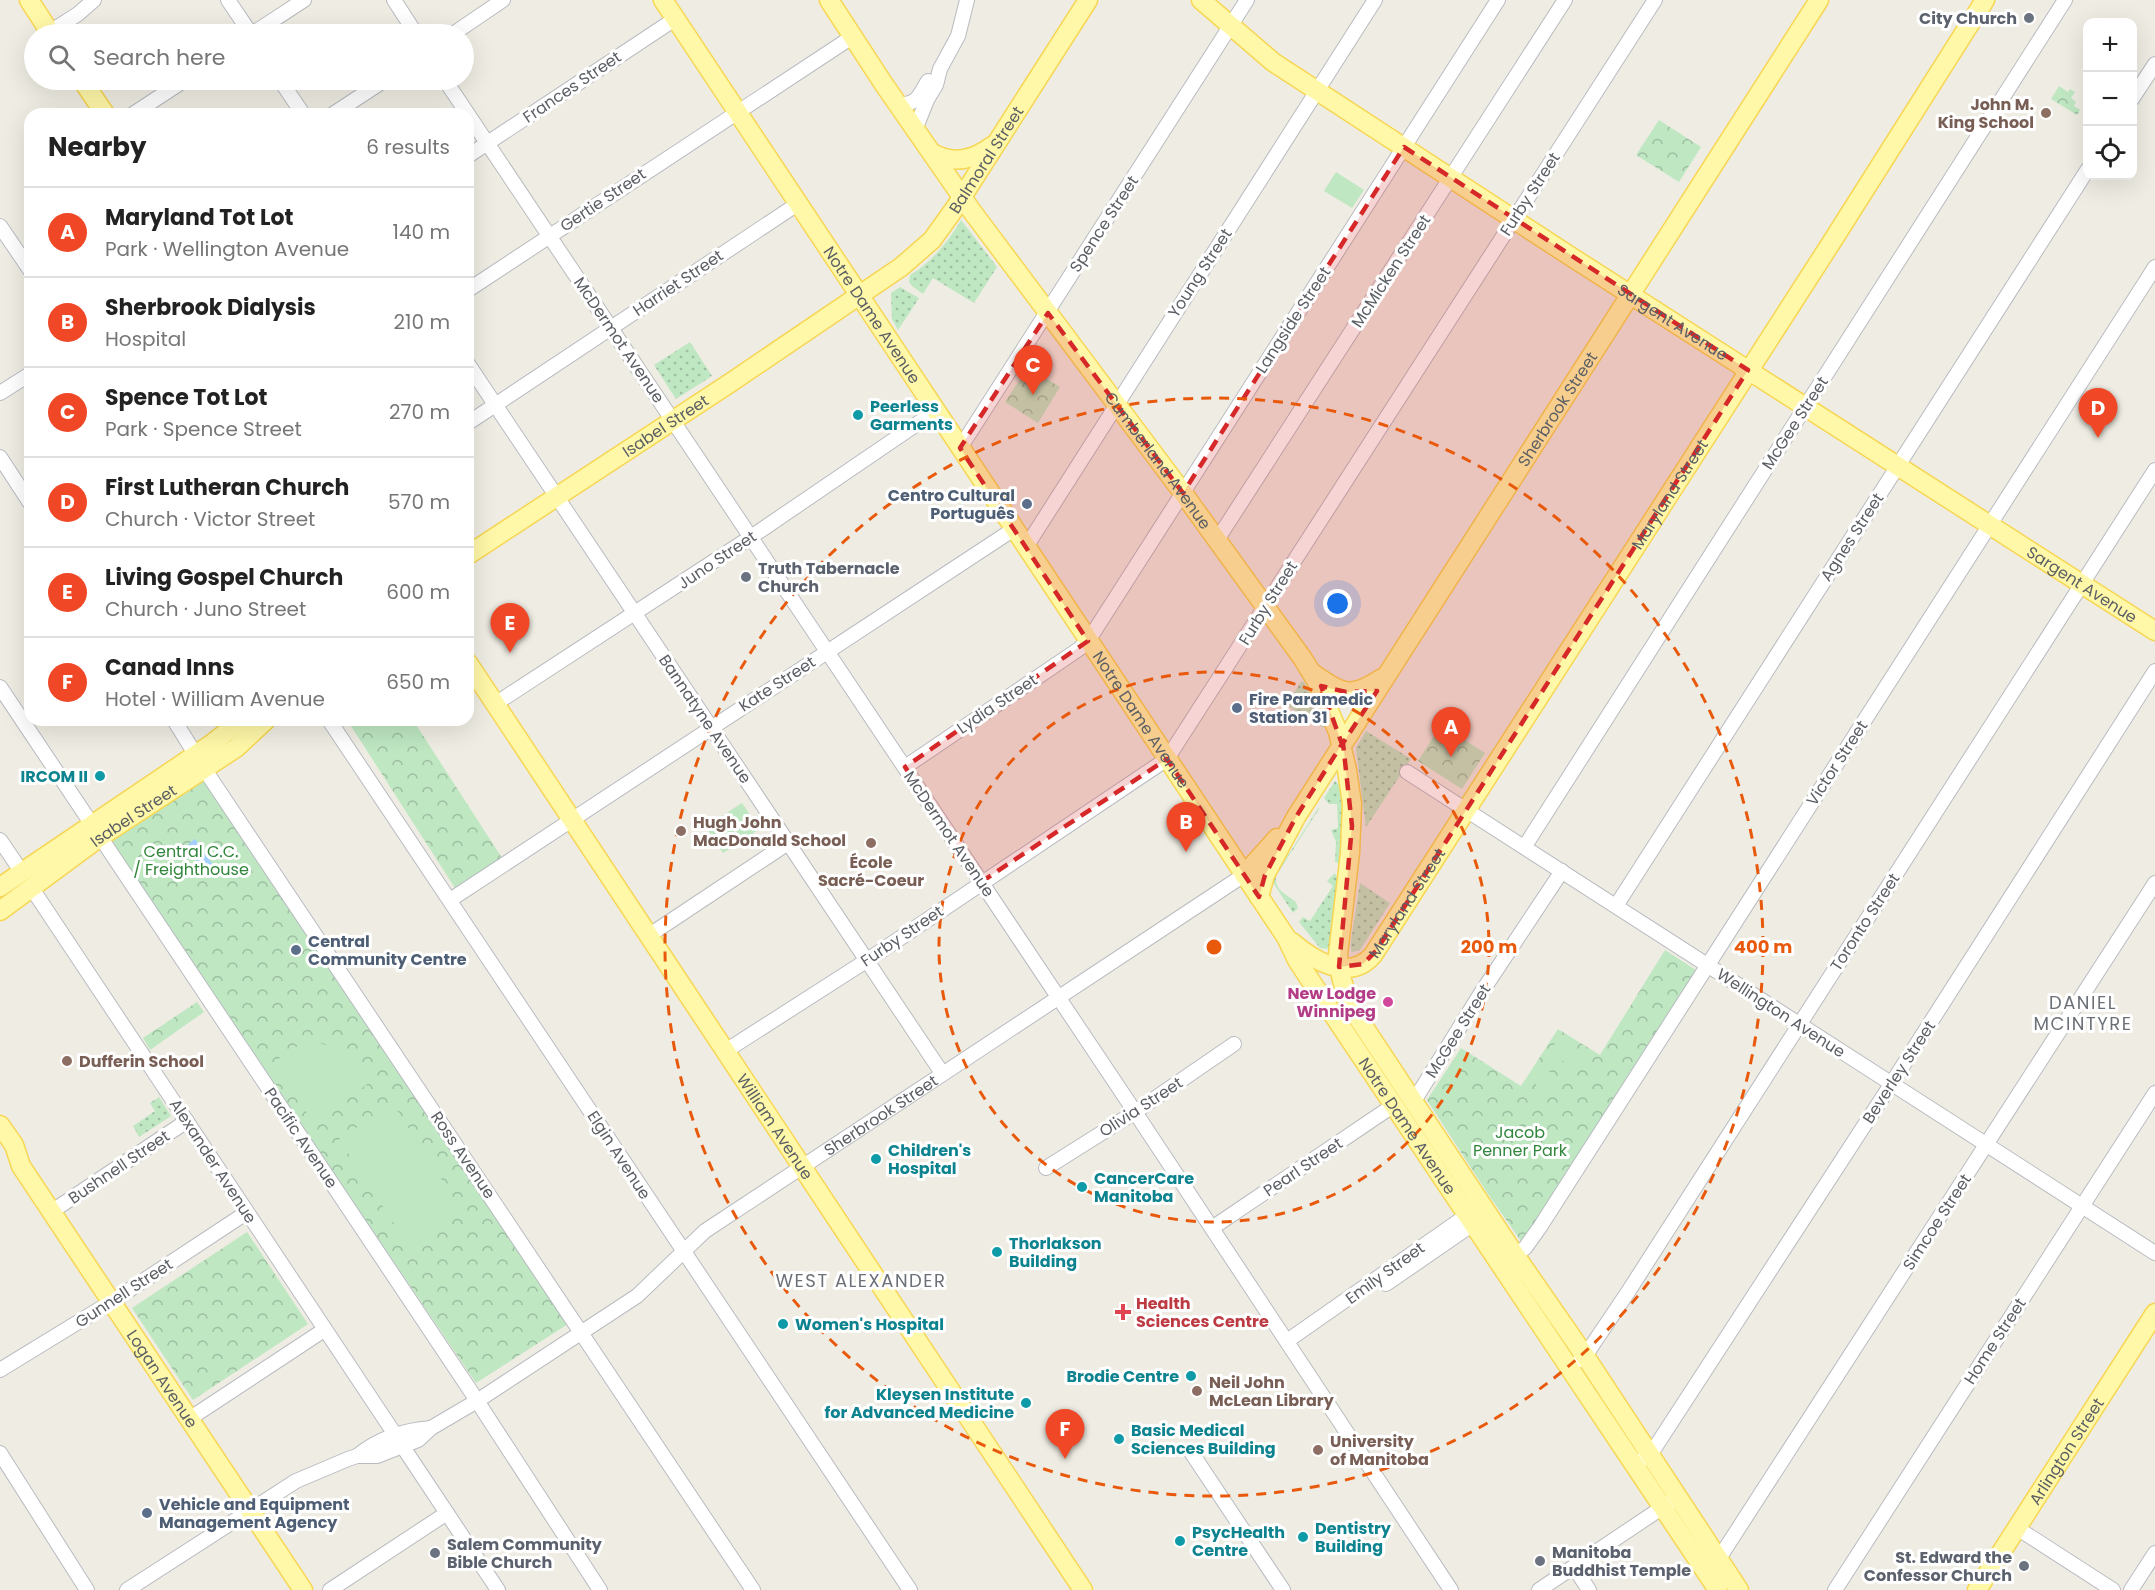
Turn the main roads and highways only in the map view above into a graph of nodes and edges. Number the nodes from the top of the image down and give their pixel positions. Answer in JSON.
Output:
{"nodes":[{"id":1,"x":29,"y":0,"type":"edge"},
{"id":2,"x":663,"y":0,"type":"edge"},
{"id":3,"x":1088,"y":0,"type":"edge"},
{"id":4,"x":1201,"y":0,"type":"edge"},
{"id":5,"x":1819,"y":0,"type":"edge"},
{"id":6,"x":1985,"y":0,"type":"edge"},
{"id":7,"x":832,"y":2,"type":"edge"},
{"id":8,"x":45,"y":24,"type":"edge"},
{"id":9,"x":89,"y":90,"type":"edge"},
{"id":10,"x":101,"y":108,"type":"edge"},
{"id":11,"x":997,"y":142,"type":"junction"},
{"id":12,"x":932,"y":153,"type":"junction"},
{"id":13,"x":962,"y":197,"type":"junction"},
{"id":14,"x":1630,"y":293,"type":"junction"},
{"id":15,"x":860,"y":296,"type":"junction"},
{"id":16,"x":1748,"y":370,"type":"junction"},
{"id":17,"x":474,"y":551,"type":"edge"},
{"id":18,"x":2155,"y":631,"type":"edge"},
{"id":19,"x":474,"y":672,"type":"edge"},
{"id":20,"x":1312,"y":673,"type":"junction"},
{"id":21,"x":1387,"y":675,"type":"junction"},
{"id":22,"x":237,"y":726,"type":"edge"},
{"id":23,"x":260,"y":726,"type":"edge"},
{"id":24,"x":1341,"y":745,"type":"junction"},
{"id":25,"x":200,"y":761,"type":"junction"},
{"id":26,"x":1296,"y":817,"type":"junction"},
{"id":27,"x":1244,"y":875,"type":"junction"},
{"id":28,"x":26,"y":879,"type":"junction"},
{"id":29,"x":0,"y":887,"type":"edge"},
{"id":30,"x":1259,"y":897,"type":"junction"},
{"id":31,"x":0,"y":910,"type":"edge"},
{"id":32,"x":1286,"y":937,"type":"junction"},
{"id":33,"x":1339,"y":967,"type":"junction"},
{"id":34,"x":0,"y":1125,"type":"edge"},
{"id":35,"x":0,"y":1147,"type":"edge"},
{"id":36,"x":21,"y":1166,"type":"junction"},
{"id":37,"x":1478,"y":1214,"type":"junction"},
{"id":38,"x":2155,"y":1313,"type":"edge"},
{"id":39,"x":1671,"y":1502,"type":"junction"},
{"id":40,"x":303,"y":1590,"type":"edge"},
{"id":41,"x":1083,"y":1590,"type":"edge"},
{"id":42,"x":1718,"y":1590,"type":"edge"},
{"id":43,"x":1739,"y":1590,"type":"edge"},
{"id":44,"x":1977,"y":1590,"type":"edge"}],
"edges":[{"from":1,"to":8,"type":"main road"},
{"from":2,"to":15,"type":"main road","name":"Notre Dame Avenue"},
{"from":3,"to":11,"type":"main road","name":"Balmoral Street"},
{"from":4,"to":14,"type":"main road","name":"Sargent Avenue"},
{"from":5,"to":14,"type":"main road","name":"Sherbrook Street"},
{"from":6,"to":16,"type":"main road","name":"Maryland Street"},
{"from":7,"to":12,"type":"main road","name":"Cumberland Avenue"},
{"from":9,"to":10,"type":"main road"},
{"from":11,"to":12,"type":"main road"},
{"from":11,"to":13,"type":"main road","name":"Balmoral Street"},
{"from":12,"to":13,"type":"main road","name":"Cumberland Avenue"},
{"from":13,"to":15,"type":"main road","name":"Balmoral Street"},
{"from":13,"to":20,"type":"main road","name":"Cumberland Avenue"},
{"from":14,"to":16,"type":"main road","name":"Sargent Avenue"},
{"from":14,"to":21,"type":"main road","name":"Sherbrook Street"},
{"from":15,"to":17,"type":"main road","name":"Isabel Street"},
{"from":15,"to":27,"type":"main road","name":"Notre Dame Avenue"},
{"from":16,"to":18,"type":"main road","name":"Sargent Avenue"},
{"from":16,"to":33,"type":"main road","name":"Maryland Street"},
{"from":19,"to":41,"type":"main road","name":"William Avenue"},
{"from":20,"to":21,"type":"main road"},
{"from":20,"to":24,"type":"main road","name":"Cumberland Avenue"},
{"from":21,"to":24,"type":"main road","name":"Sherbrook Street"},
{"from":22,"to":25,"type":"main road","name":"Isabel Street"},
{"from":23,"to":25,"type":"main road","name":"Isabel Street"},
{"from":24,"to":26,"type":"main road","name":"Sherbrook Street"},
{"from":24,"to":33,"type":"main road","name":"Cumberland Avenue"},
{"from":25,"to":28,"type":"main road","name":"Isabel Street"},
{"from":26,"to":27,"type":"main road","name":"Sherbrook Street"},
{"from":26,"to":30,"type":"main road","name":"Sherbrook Street"},
{"from":27,"to":30,"type":"main road","name":"Notre Dame Avenue"},
{"from":28,"to":29,"type":"main road","name":"Isabel Street"},
{"from":28,"to":31,"type":"main road","name":"Isabel Street"},
{"from":30,"to":32,"type":"main road","name":"Notre Dame Avenue"},
{"from":32,"to":33,"type":"main road"},
{"from":32,"to":37,"type":"main road","name":"Notre Dame Avenue"},
{"from":33,"to":37,"type":"main road","name":"Notre Dame Avenue"},
{"from":34,"to":36,"type":"main road","name":"Logan Avenue"},
{"from":35,"to":36,"type":"main road","name":"Logan Avenue"},
{"from":36,"to":40,"type":"main road","name":"Logan Avenue"},
{"from":37,"to":39,"type":"main road","name":"Notre Dame Avenue"},
{"from":37,"to":39,"type":"main road","name":"Notre Dame Avenue"},
{"from":38,"to":44,"type":"main road","name":"Arlington Street"},
{"from":39,"to":42,"type":"main road","name":"Notre Dame Avenue"},
{"from":39,"to":43,"type":"main road","name":"Notre Dame Avenue"}]}
